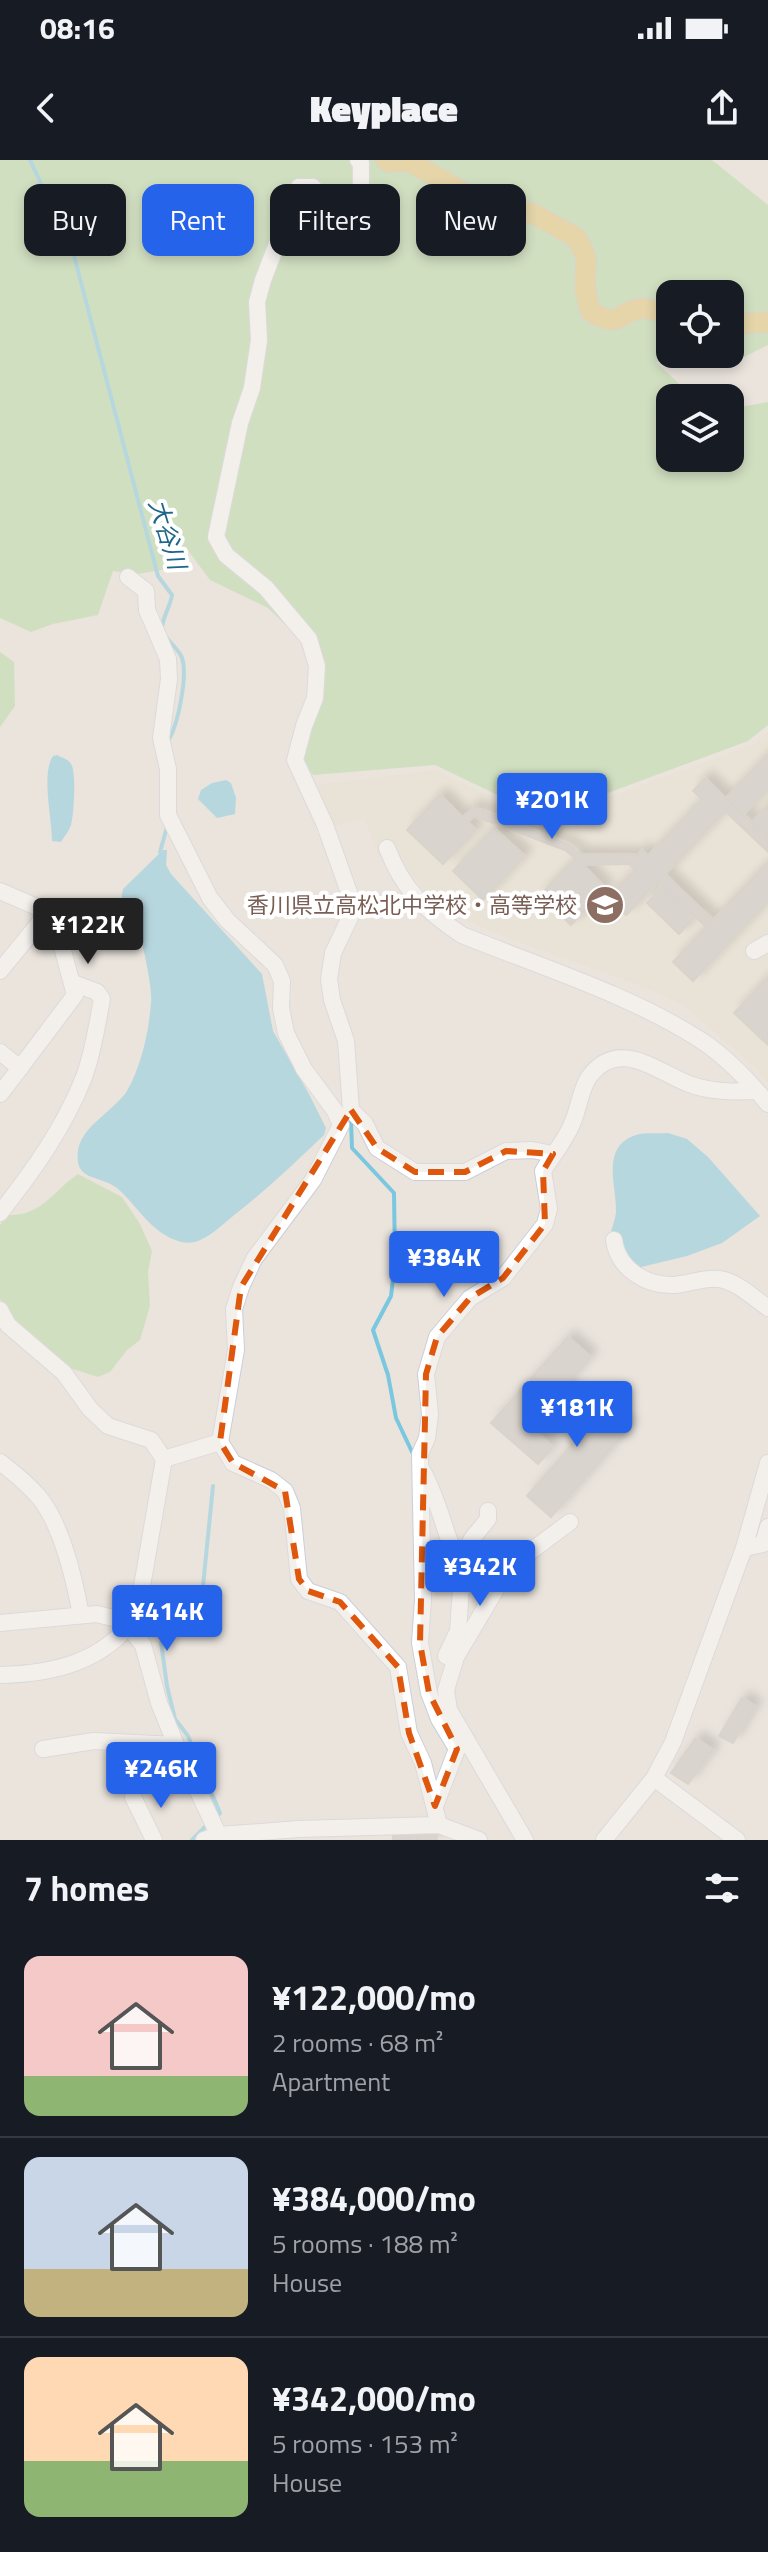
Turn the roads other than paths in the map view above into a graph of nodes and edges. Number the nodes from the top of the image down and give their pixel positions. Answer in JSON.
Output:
{"nodes":[{"id":1,"x":358,"y":160,"type":"edge"},
{"id":2,"x":386,"y":160,"type":"edge"},
{"id":3,"x":656,"y":311,"type":"edge"},
{"id":4,"x":768,"y":322,"type":"edge"},
{"id":5,"x":744,"y":323,"type":"edge"},
{"id":6,"x":128,"y":577,"type":"dead end"},
{"id":7,"x":387,"y":848,"type":"dead end"},
{"id":8,"x":0,"y":891,"type":"edge"},
{"id":9,"x":49,"y":911,"type":"junction"},
{"id":10,"x":0,"y":971,"type":"edge"},
{"id":11,"x":73,"y":983,"type":"junction"},
{"id":12,"x":0,"y":1052,"type":"edge"},
{"id":13,"x":20,"y":1068,"type":"junction"},
{"id":14,"x":756,"y":1091,"type":"junction"},
{"id":15,"x":0,"y":1094,"type":"edge"},
{"id":16,"x":768,"y":1104,"type":"edge"},
{"id":17,"x":351,"y":1110,"type":"junction"},
{"id":18,"x":341,"y":1125,"type":"junction"},
{"id":19,"x":553,"y":1154,"type":"junction"},
{"id":20,"x":0,"y":1213,"type":"edge"},
{"id":21,"x":614,"y":1240,"type":"dead end"},
{"id":22,"x":768,"y":1308,"type":"edge"},
{"id":23,"x":0,"y":1310,"type":"edge"},
{"id":24,"x":220,"y":1442,"type":"junction"},
{"id":25,"x":164,"y":1459,"type":"junction"},
{"id":26,"x":0,"y":1462,"type":"edge"},
{"id":27,"x":768,"y":1463,"type":"edge"},
{"id":28,"x":421,"y":1468,"type":"junction"},
{"id":29,"x":488,"y":1511,"type":"dead end"},
{"id":30,"x":570,"y":1522,"type":"dead end"},
{"id":31,"x":768,"y":1527,"type":"edge"},
{"id":32,"x":744,"y":1548,"type":"junction"},
{"id":33,"x":462,"y":1573,"type":"junction"},
{"id":34,"x":81,"y":1615,"type":"junction"},
{"id":35,"x":0,"y":1623,"type":"edge"},
{"id":36,"x":129,"y":1627,"type":"junction"},
{"id":37,"x":0,"y":1675,"type":"edge"},
{"id":38,"x":433,"y":1704,"type":"junction"},
{"id":39,"x":176,"y":1745,"type":"junction"},
{"id":40,"x":462,"y":1745,"type":"junction"},
{"id":41,"x":43,"y":1749,"type":"dead end"},
{"id":42,"x":654,"y":1778,"type":"junction"},
{"id":43,"x":133,"y":1797,"type":"dead end"},
{"id":44,"x":435,"y":1806,"type":"junction"},
{"id":45,"x":439,"y":1825,"type":"junction"},
{"id":46,"x":215,"y":1838,"type":"edge"},
{"id":47,"x":154,"y":1840,"type":"edge"},
{"id":48,"x":479,"y":1840,"type":"edge"},
{"id":49,"x":525,"y":1840,"type":"edge"},
{"id":50,"x":604,"y":1840,"type":"edge"},
{"id":51,"x":737,"y":1840,"type":"edge"}],
"edges":[{"from":1,"to":17,"type":"street"},
{"from":2,"to":3,"type":"main road"},
{"from":4,"to":5,"type":"main road"},
{"from":6,"to":18,"type":"street"},
{"from":7,"to":14,"type":"street"},
{"from":8,"to":9,"type":"street"},
{"from":9,"to":10,"type":"street"},
{"from":9,"to":11,"type":"street"},
{"from":11,"to":13,"type":"street"},
{"from":11,"to":20,"type":"street"},
{"from":12,"to":13,"type":"street"},
{"from":13,"to":15,"type":"street"},
{"from":14,"to":16,"type":"street"},
{"from":14,"to":19,"type":"street"},
{"from":17,"to":18,"type":"street"},
{"from":17,"to":19,"type":"street"},
{"from":18,"to":24,"type":"street"},
{"from":19,"to":28,"type":"street"},
{"from":21,"to":22,"type":"street"},
{"from":23,"to":25,"type":"street"},
{"from":24,"to":25,"type":"street"},
{"from":24,"to":44,"type":"street"},
{"from":25,"to":36,"type":"street"},
{"from":26,"to":34,"type":"street"},
{"from":27,"to":32,"type":"street"},
{"from":28,"to":33,"type":"street"},
{"from":28,"to":38,"type":"street"},
{"from":29,"to":33,"type":"street"},
{"from":30,"to":40,"type":"street"},
{"from":31,"to":32,"type":"street"},
{"from":32,"to":42,"type":"street"},
{"from":33,"to":38,"type":"street"},
{"from":34,"to":35,"type":"street"},
{"from":34,"to":36,"type":"street"},
{"from":36,"to":37,"type":"street"},
{"from":36,"to":39,"type":"street"},
{"from":38,"to":40,"type":"street"},
{"from":39,"to":41,"type":"street"},
{"from":39,"to":46,"type":"street"},
{"from":40,"to":44,"type":"street"},
{"from":40,"to":49,"type":"street"},
{"from":42,"to":50,"type":"street"},
{"from":42,"to":51,"type":"street"},
{"from":43,"to":47,"type":"street"},
{"from":44,"to":45,"type":"street"},
{"from":45,"to":46,"type":"street"},
{"from":45,"to":48,"type":"street"}]}
